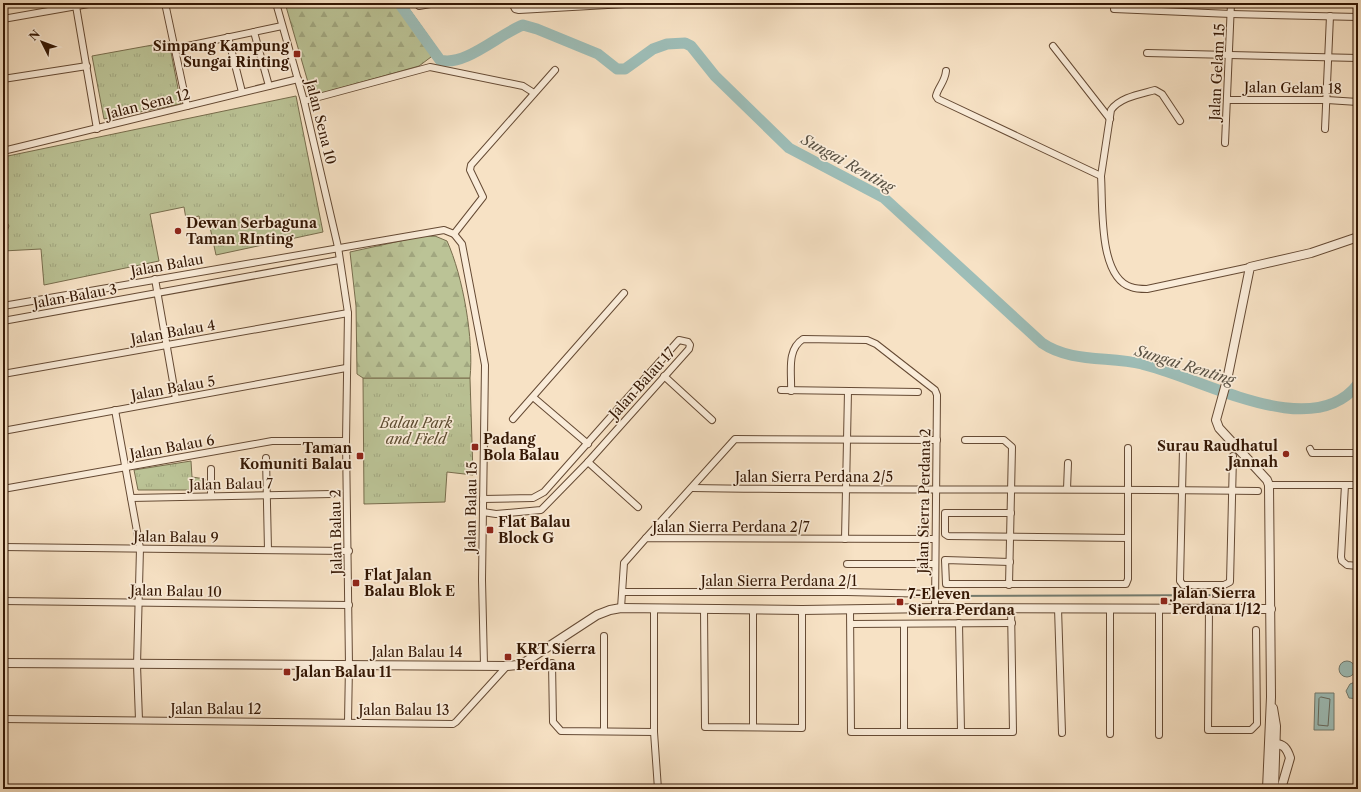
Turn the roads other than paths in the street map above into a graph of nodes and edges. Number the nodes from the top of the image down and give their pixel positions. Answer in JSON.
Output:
{"nodes":[{"id":1,"x":47,"y":3,"type":"edge"},
{"id":2,"x":94,"y":3,"type":"edge"},
{"id":3,"x":165,"y":3,"type":"edge"},
{"id":4,"x":276,"y":3,"type":"edge"},
{"id":5,"x":416,"y":3,"type":"edge"},
{"id":6,"x":436,"y":3,"type":"edge"},
{"id":7,"x":626,"y":3,"type":"edge"},
{"id":8,"x":643,"y":3,"type":"edge"},
{"id":9,"x":1231,"y":3,"type":"edge"},
{"id":10,"x":76,"y":6,"type":"junction"},
{"id":11,"x":514,"y":6,"type":"edge"},
{"id":12,"x":1114,"y":9,"type":"dead end"},
{"id":13,"x":48,"y":11,"type":"junction"},
{"id":14,"x":1231,"y":14,"type":"junction"},
{"id":15,"x":1330,"y":16,"type":"junction"},
{"id":16,"x":1358,"y":16,"type":"edge"},
{"id":17,"x":3,"y":19,"type":"edge"},
{"id":18,"x":282,"y":26,"type":"junction"},
{"id":19,"x":254,"y":32,"type":"junction"},
{"id":20,"x":228,"y":38,"type":"junction"},
{"id":21,"x":1053,"y":46,"type":"dead end"},
{"id":22,"x":173,"y":50,"type":"junction"},
{"id":23,"x":1147,"y":53,"type":"dead end"},
{"id":24,"x":1230,"y":55,"type":"junction"},
{"id":25,"x":1329,"y":57,"type":"junction"},
{"id":26,"x":1358,"y":58,"type":"edge"},
{"id":27,"x":87,"y":66,"type":"junction"},
{"id":28,"x":555,"y":70,"type":"dead end"},
{"id":29,"x":946,"y":71,"type":"dead end"},
{"id":30,"x":3,"y":79,"type":"edge"},
{"id":31,"x":298,"y":79,"type":"junction"},
{"id":32,"x":269,"y":86,"type":"junction"},
{"id":33,"x":242,"y":92,"type":"junction"},
{"id":34,"x":534,"y":93,"type":"junction"},
{"id":35,"x":1227,"y":100,"type":"junction"},
{"id":36,"x":1327,"y":100,"type":"junction"},
{"id":37,"x":304,"y":101,"type":"junction"},
{"id":38,"x":1358,"y":102,"type":"edge"},
{"id":39,"x":187,"y":106,"type":"junction"},
{"id":40,"x":1110,"y":119,"type":"junction"},
{"id":41,"x":1180,"y":121,"type":"dead end"},
{"id":42,"x":97,"y":129,"type":"junction"},
{"id":43,"x":1325,"y":129,"type":"dead end"},
{"id":44,"x":1225,"y":143,"type":"dead end"},
{"id":45,"x":3,"y":151,"type":"edge"},
{"id":46,"x":1101,"y":176,"type":"junction"},
{"id":47,"x":454,"y":234,"type":"junction"},
{"id":48,"x":1358,"y":237,"type":"edge"},
{"id":49,"x":338,"y":247,"type":"junction"},
{"id":50,"x":339,"y":260,"type":"junction"},
{"id":51,"x":1250,"y":267,"type":"junction"},
{"id":52,"x":155,"y":279,"type":"junction"},
{"id":53,"x":157,"y":293,"type":"junction"},
{"id":54,"x":624,"y":293,"type":"dead end"},
{"id":55,"x":3,"y":306,"type":"edge"},
{"id":56,"x":348,"y":313,"type":"junction"},
{"id":57,"x":3,"y":321,"type":"edge"},
{"id":58,"x":166,"y":345,"type":"junction"},
{"id":59,"x":346,"y":368,"type":"junction"},
{"id":60,"x":3,"y":374,"type":"edge"},
{"id":61,"x":664,"y":376,"type":"junction"},
{"id":62,"x":781,"y":390,"type":"dead end"},
{"id":63,"x":791,"y":390,"type":"junction"},
{"id":64,"x":848,"y":391,"type":"junction"},
{"id":65,"x":918,"y":392,"type":"dead end"},
{"id":66,"x":533,"y":396,"type":"junction"},
{"id":67,"x":176,"y":399,"type":"junction"},
{"id":68,"x":115,"y":410,"type":"junction"},
{"id":69,"x":513,"y":419,"type":"dead end"},
{"id":70,"x":712,"y":420,"type":"dead end"},
{"id":71,"x":3,"y":431,"type":"edge"},
{"id":72,"x":847,"y":440,"type":"junction"},
{"id":73,"x":937,"y":440,"type":"junction"},
{"id":74,"x":965,"y":440,"type":"dead end"},
{"id":75,"x":346,"y":441,"type":"junction"},
{"id":76,"x":588,"y":444,"type":"junction"},
{"id":77,"x":1128,"y":448,"type":"dead end"},
{"id":78,"x":1183,"y":449,"type":"dead end"},
{"id":79,"x":1310,"y":449,"type":"dead end"},
{"id":80,"x":1358,"y":453,"type":"edge"},
{"id":81,"x":1233,"y":456,"type":"dead end"},
{"id":82,"x":266,"y":458,"type":"dead end"},
{"id":83,"x":588,"y":462,"type":"junction"},
{"id":84,"x":1068,"y":463,"type":"dead end"},
{"id":85,"x":125,"y":467,"type":"junction"},
{"id":86,"x":211,"y":469,"type":"dead end"},
{"id":87,"x":1269,"y":485,"type":"junction"},
{"id":88,"x":1345,"y":485,"type":"junction"},
{"id":89,"x":1358,"y":485,"type":"edge"},
{"id":90,"x":692,"y":488,"type":"junction"},
{"id":91,"x":1011,"y":488,"type":"junction"},
{"id":92,"x":3,"y":489,"type":"edge"},
{"id":93,"x":937,"y":489,"type":"junction"},
{"id":94,"x":1067,"y":489,"type":"junction"},
{"id":95,"x":846,"y":490,"type":"junction"},
{"id":96,"x":1128,"y":490,"type":"junction"},
{"id":97,"x":1182,"y":490,"type":"junction"},
{"id":98,"x":1232,"y":490,"type":"junction"},
{"id":99,"x":1258,"y":491,"type":"dead end"},
{"id":100,"x":332,"y":494,"type":"dead end"},
{"id":101,"x":267,"y":495,"type":"junction"},
{"id":102,"x":211,"y":496,"type":"junction"},
{"id":103,"x":131,"y":498,"type":"junction"},
{"id":104,"x":483,"y":499,"type":"junction"},
{"id":105,"x":638,"y":507,"type":"dead end"},
{"id":106,"x":483,"y":512,"type":"junction"},
{"id":107,"x":1011,"y":513,"type":"junction"},
{"id":108,"x":1010,"y":536,"type":"junction"},
{"id":109,"x":646,"y":538,"type":"junction"},
{"id":110,"x":1128,"y":538,"type":"junction"},
{"id":111,"x":845,"y":539,"type":"junction"},
{"id":112,"x":935,"y":539,"type":"junction"},
{"id":113,"x":3,"y":547,"type":"edge"},
{"id":114,"x":140,"y":548,"type":"junction"},
{"id":115,"x":268,"y":550,"type":"junction"},
{"id":116,"x":349,"y":551,"type":"junction"},
{"id":117,"x":1010,"y":562,"type":"junction"},
{"id":118,"x":847,"y":564,"type":"dead end"},
{"id":119,"x":935,"y":564,"type":"junction"},
{"id":120,"x":1358,"y":566,"type":"edge"},
{"id":121,"x":1009,"y":585,"type":"junction"},
{"id":122,"x":623,"y":592,"type":"junction"},
{"id":123,"x":935,"y":594,"type":"junction"},
{"id":124,"x":3,"y":601,"type":"edge"},
{"id":125,"x":139,"y":603,"type":"junction"},
{"id":126,"x":349,"y":605,"type":"junction"},
{"id":127,"x":621,"y":608,"type":"junction"},
{"id":128,"x":654,"y":608,"type":"junction"},
{"id":129,"x":935,"y":608,"type":"junction"},
{"id":130,"x":1011,"y":608,"type":"junction"},
{"id":131,"x":1058,"y":608,"type":"junction"},
{"id":132,"x":1110,"y":608,"type":"junction"},
{"id":133,"x":1159,"y":608,"type":"junction"},
{"id":134,"x":704,"y":609,"type":"junction"},
{"id":135,"x":850,"y":609,"type":"junction"},
{"id":136,"x":1209,"y":609,"type":"junction"},
{"id":137,"x":753,"y":610,"type":"junction"},
{"id":138,"x":802,"y":610,"type":"junction"},
{"id":139,"x":1271,"y":610,"type":"junction"},
{"id":140,"x":1012,"y":622,"type":"junction"},
{"id":141,"x":959,"y":623,"type":"junction"},
{"id":142,"x":851,"y":624,"type":"junction"},
{"id":143,"x":904,"y":624,"type":"junction"},
{"id":144,"x":1256,"y":630,"type":"dead end"},
{"id":145,"x":604,"y":636,"type":"dead end"},
{"id":146,"x":3,"y":663,"type":"edge"},
{"id":147,"x":552,"y":663,"type":"dead end"},
{"id":148,"x":137,"y":665,"type":"junction"},
{"id":149,"x":349,"y":665,"type":"junction"},
{"id":150,"x":484,"y":665,"type":"junction"},
{"id":151,"x":507,"y":666,"type":"junction"},
{"id":152,"x":3,"y":719,"type":"edge"},
{"id":153,"x":139,"y":720,"type":"junction"},
{"id":154,"x":348,"y":722,"type":"junction"},
{"id":155,"x":754,"y":727,"type":"junction"},
{"id":156,"x":604,"y":730,"type":"junction"},
{"id":157,"x":904,"y":731,"type":"junction"},
{"id":158,"x":961,"y":731,"type":"junction"},
{"id":159,"x":654,"y":732,"type":"junction"},
{"id":160,"x":1062,"y":733,"type":"dead end"},
{"id":161,"x":1110,"y":734,"type":"dead end"},
{"id":162,"x":1160,"y":735,"type":"dead end"},
{"id":163,"x":1272,"y":744,"type":"junction"},
{"id":164,"x":658,"y":789,"type":"edge"},
{"id":165,"x":1267,"y":789,"type":"edge"},
{"id":166,"x":1274,"y":789,"type":"edge"},
{"id":167,"x":1280,"y":789,"type":"edge"}],
"edges":[{"from":1,"to":13,"type":"street"},
{"from":2,"to":10,"type":"street"},
{"from":3,"to":22,"type":"street"},
{"from":4,"to":18,"type":"street","name":"Jalan Sena 10"},
{"from":5,"to":6,"type":"street"},
{"from":7,"to":8,"type":"street"},
{"from":7,"to":11,"type":"street"},
{"from":9,"to":14,"type":"street","name":"Jalan Gelam 15"},
{"from":10,"to":13,"type":"street"},
{"from":10,"to":27,"type":"street"},
{"from":12,"to":14,"type":"street"},
{"from":13,"to":17,"type":"street"},
{"from":14,"to":15,"type":"street"},
{"from":14,"to":24,"type":"street","name":"Jalan Gelam 15"},
{"from":15,"to":16,"type":"street"},
{"from":15,"to":25,"type":"street"},
{"from":18,"to":19,"type":"street"},
{"from":18,"to":31,"type":"street","name":"Jalan Sena 10"},
{"from":19,"to":20,"type":"street"},
{"from":19,"to":32,"type":"street"},
{"from":20,"to":22,"type":"street"},
{"from":20,"to":33,"type":"street"},
{"from":21,"to":40,"type":"street"},
{"from":22,"to":39,"type":"street"},
{"from":23,"to":24,"type":"street"},
{"from":24,"to":25,"type":"street"},
{"from":24,"to":35,"type":"street","name":"Jalan Gelam 15"},
{"from":25,"to":26,"type":"street"},
{"from":25,"to":36,"type":"street"},
{"from":27,"to":30,"type":"street"},
{"from":27,"to":42,"type":"street"},
{"from":28,"to":34,"type":"street"},
{"from":29,"to":46,"type":"street"},
{"from":31,"to":32,"type":"street","name":"Jalan Sena 12"},
{"from":31,"to":37,"type":"street","name":"Jalan Sena 10"},
{"from":32,"to":33,"type":"street","name":"Jalan Sena 12"},
{"from":33,"to":39,"type":"street","name":"Jalan Sena 12"},
{"from":34,"to":37,"type":"street"},
{"from":34,"to":47,"type":"street"},
{"from":35,"to":36,"type":"street","name":"Jalan Gelam 18"},
{"from":35,"to":44,"type":"street","name":"Jalan Gelam 15"},
{"from":36,"to":38,"type":"street","name":"Jalan Gelam 18"},
{"from":36,"to":43,"type":"street"},
{"from":37,"to":49,"type":"street","name":"Jalan Sena 10"},
{"from":39,"to":42,"type":"street","name":"Jalan Sena 12"},
{"from":40,"to":41,"type":"street"},
{"from":40,"to":46,"type":"street"},
{"from":42,"to":45,"type":"street","name":"Jalan Sena 12"},
{"from":46,"to":51,"type":"street"},
{"from":47,"to":49,"type":"street","name":"Jalan Balau"},
{"from":47,"to":104,"type":"street","name":"Jalan Balau 15"},
{"from":48,"to":51,"type":"street"},
{"from":49,"to":50,"type":"street","name":"Jalan Balau 2"},
{"from":49,"to":52,"type":"street","name":"Jalan Balau"},
{"from":50,"to":53,"type":"street","name":"Jalan Balau 3"},
{"from":50,"to":56,"type":"street","name":"Jalan Balau 2"},
{"from":51,"to":87,"type":"street"},
{"from":52,"to":53,"type":"street"},
{"from":52,"to":55,"type":"street","name":"Jalan Balau"},
{"from":53,"to":57,"type":"street","name":"Jalan Balau 3"},
{"from":53,"to":58,"type":"street"},
{"from":54,"to":66,"type":"street"},
{"from":56,"to":58,"type":"street","name":"Jalan Balau 4"},
{"from":56,"to":59,"type":"street","name":"Jalan Balau 2"},
{"from":58,"to":60,"type":"street","name":"Jalan Balau 4"},
{"from":58,"to":67,"type":"street"},
{"from":59,"to":67,"type":"street","name":"Jalan Balau 5"},
{"from":59,"to":75,"type":"street","name":"Jalan Balau 2"},
{"from":61,"to":70,"type":"street"},
{"from":61,"to":76,"type":"street","name":"Jalan Balau 17"},
{"from":61,"to":83,"type":"street","name":"Jalan Balau 17"},
{"from":62,"to":63,"type":"street"},
{"from":63,"to":64,"type":"street"},
{"from":63,"to":73,"type":"street","name":"Jalan Sierra Perdana 2"},
{"from":64,"to":65,"type":"street"},
{"from":64,"to":72,"type":"street"},
{"from":66,"to":69,"type":"street"},
{"from":66,"to":76,"type":"street"},
{"from":67,"to":68,"type":"street","name":"Jalan Balau 5"},
{"from":68,"to":71,"type":"street","name":"Jalan Balau 5"},
{"from":68,"to":85,"type":"street"},
{"from":72,"to":73,"type":"street"},
{"from":72,"to":90,"type":"street"},
{"from":72,"to":95,"type":"street"},
{"from":73,"to":93,"type":"street","name":"Jalan Sierra Perdana 2"},
{"from":74,"to":91,"type":"street"},
{"from":75,"to":85,"type":"street","name":"Jalan Balau 6"},
{"from":75,"to":116,"type":"street","name":"Jalan Balau 2"},
{"from":76,"to":104,"type":"street","name":"Jalan Balau 17"},
{"from":77,"to":96,"type":"street"},
{"from":78,"to":97,"type":"street"},
{"from":79,"to":80,"type":"street"},
{"from":81,"to":98,"type":"street"},
{"from":82,"to":101,"type":"street"},
{"from":83,"to":105,"type":"street"},
{"from":83,"to":106,"type":"street","name":"Jalan Balau 17"},
{"from":84,"to":94,"type":"street"},
{"from":85,"to":92,"type":"street","name":"Jalan Balau 6"},
{"from":85,"to":103,"type":"street"},
{"from":86,"to":102,"type":"street"},
{"from":87,"to":88,"type":"street"},
{"from":87,"to":139,"type":"street"},
{"from":88,"to":89,"type":"street"},
{"from":88,"to":120,"type":"street"},
{"from":90,"to":95,"type":"street","name":"Jalan Sierra Perdana 2/5"},
{"from":90,"to":109,"type":"street"},
{"from":91,"to":93,"type":"street","name":"Jalan Sierra Perdana 2/5"},
{"from":91,"to":94,"type":"street","name":"Jalan Sierra Perdana 2/5"},
{"from":91,"to":107,"type":"street"},
{"from":93,"to":95,"type":"street","name":"Jalan Sierra Perdana 2/5"},
{"from":93,"to":112,"type":"street","name":"Jalan Sierra Perdana 2"},
{"from":94,"to":96,"type":"street","name":"Jalan Sierra Perdana 2/5"},
{"from":95,"to":111,"type":"street"},
{"from":96,"to":97,"type":"street","name":"Jalan Sierra Perdana 2/5"},
{"from":96,"to":110,"type":"street"},
{"from":97,"to":98,"type":"street","name":"Jalan Sierra Perdana 2/5"},
{"from":97,"to":98,"type":"street"},
{"from":98,"to":99,"type":"street","name":"Jalan Sierra Perdana 2/5"},
{"from":100,"to":101,"type":"street","name":"Jalan Balau 7"},
{"from":101,"to":102,"type":"street","name":"Jalan Balau 7"},
{"from":101,"to":115,"type":"street"},
{"from":102,"to":103,"type":"street","name":"Jalan Balau 7"},
{"from":103,"to":114,"type":"street"},
{"from":104,"to":106,"type":"street","name":"Jalan Balau 15"},
{"from":106,"to":150,"type":"street","name":"Jalan Balau 15"},
{"from":107,"to":108,"type":"street"},
{"from":107,"to":108,"type":"street"},
{"from":108,"to":110,"type":"street"},
{"from":108,"to":117,"type":"street"},
{"from":109,"to":111,"type":"street","name":"Jalan Sierra Perdana 2/7"},
{"from":109,"to":122,"type":"street","name":"Jalan Sierra Perdana 2/7"},
{"from":110,"to":121,"type":"street"},
{"from":111,"to":112,"type":"street","name":"Jalan Sierra Perdana 2/7"},
{"from":112,"to":119,"type":"street","name":"Jalan Sierra Perdana 2"},
{"from":113,"to":114,"type":"street","name":"Jalan Balau 9"},
{"from":114,"to":115,"type":"street","name":"Jalan Balau 9"},
{"from":114,"to":125,"type":"street"},
{"from":115,"to":116,"type":"street","name":"Jalan Balau 9"},
{"from":116,"to":126,"type":"street","name":"Jalan Balau 2"},
{"from":117,"to":121,"type":"street"},
{"from":117,"to":121,"type":"street"},
{"from":118,"to":119,"type":"street"},
{"from":119,"to":123,"type":"street","name":"Jalan Sierra Perdana 2"},
{"from":122,"to":123,"type":"street","name":"Jalan Sierra Perdana 2/1"},
{"from":122,"to":127,"type":"street","name":"Jalan Sierra Perdana 2/7"},
{"from":123,"to":129,"type":"street","name":"Jalan Sierra Perdana 2"},
{"from":124,"to":125,"type":"street","name":"Jalan Balau 10"},
{"from":125,"to":126,"type":"street","name":"Jalan Balau 10"},
{"from":125,"to":148,"type":"street"},
{"from":126,"to":149,"type":"street","name":"Jalan Balau 2"},
{"from":127,"to":128,"type":"street","name":"Jalan Balau 14"},
{"from":127,"to":151,"type":"street","name":"Jalan Balau 14"},
{"from":128,"to":134,"type":"street","name":"Jalan Balau 14"},
{"from":128,"to":159,"type":"street"},
{"from":129,"to":130,"type":"street","name":"Jalan Balau 14"},
{"from":129,"to":135,"type":"street","name":"Jalan Balau 14"},
{"from":130,"to":131,"type":"street","name":"Jalan Balau 14"},
{"from":130,"to":140,"type":"street"},
{"from":131,"to":132,"type":"street","name":"Jalan Balau 14"},
{"from":131,"to":160,"type":"street"},
{"from":132,"to":133,"type":"street","name":"Jalan Balau 14"},
{"from":132,"to":161,"type":"street"},
{"from":133,"to":136,"type":"street","name":"Jalan Balau 14"},
{"from":133,"to":162,"type":"street"},
{"from":134,"to":137,"type":"street","name":"Jalan Balau 14"},
{"from":134,"to":155,"type":"street"},
{"from":135,"to":138,"type":"street","name":"Jalan Balau 14"},
{"from":135,"to":142,"type":"street"},
{"from":136,"to":139,"type":"street","name":"Jalan Balau 14"},
{"from":136,"to":144,"type":"street"},
{"from":137,"to":138,"type":"street","name":"Jalan Balau 14"},
{"from":137,"to":155,"type":"street"},
{"from":138,"to":155,"type":"street"},
{"from":139,"to":163,"type":"street"},
{"from":140,"to":141,"type":"street"},
{"from":140,"to":158,"type":"street"},
{"from":141,"to":143,"type":"street"},
{"from":141,"to":158,"type":"street"},
{"from":142,"to":143,"type":"street"},
{"from":142,"to":157,"type":"street"},
{"from":143,"to":157,"type":"street"},
{"from":145,"to":156,"type":"street"},
{"from":146,"to":148,"type":"street"},
{"from":147,"to":156,"type":"street"},
{"from":148,"to":149,"type":"street"},
{"from":148,"to":153,"type":"street"},
{"from":149,"to":150,"type":"street","name":"Jalan Balau 14"},
{"from":149,"to":154,"type":"street","name":"Jalan Balau 2"},
{"from":150,"to":151,"type":"street","name":"Jalan Balau 14"},
{"from":151,"to":154,"type":"street","name":"Jalan Balau 13"},
{"from":152,"to":153,"type":"street","name":"Jalan Balau 12"},
{"from":153,"to":154,"type":"street","name":"Jalan Balau 12"},
{"from":156,"to":159,"type":"street"},
{"from":157,"to":158,"type":"street"},
{"from":159,"to":164,"type":"street"},
{"from":163,"to":165,"type":"street"},
{"from":163,"to":166,"type":"street"},
{"from":163,"to":167,"type":"street"}]}
